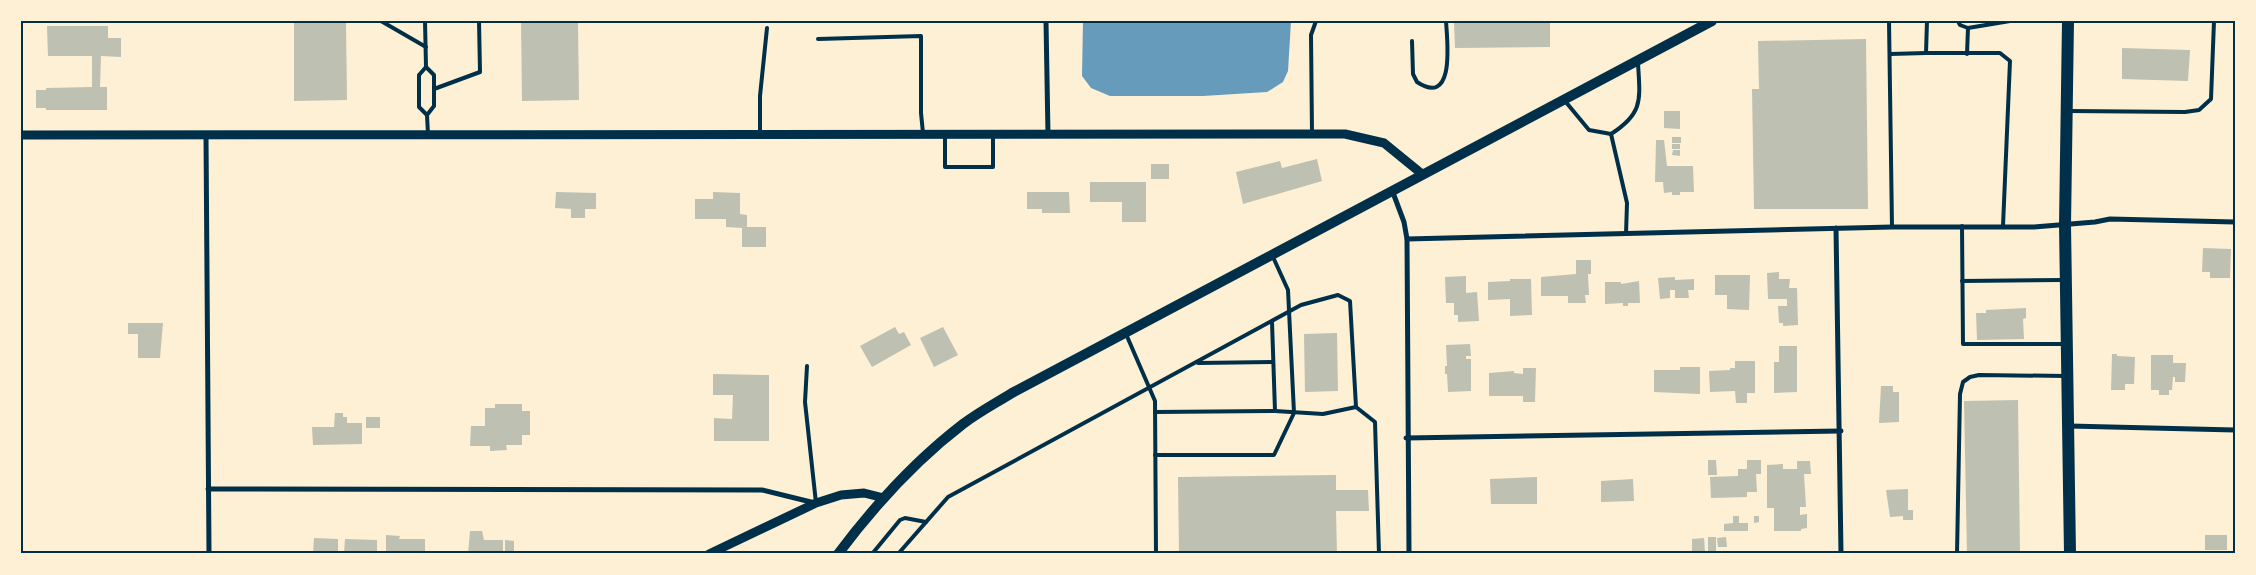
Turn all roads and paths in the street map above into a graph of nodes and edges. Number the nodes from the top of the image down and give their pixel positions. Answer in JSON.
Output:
{"nodes":[{"id":1,"x":381,"y":21,"type":"edge"},
{"id":2,"x":425,"y":21,"type":"edge"},
{"id":3,"x":479,"y":21,"type":"edge"},
{"id":4,"x":1046,"y":21,"type":"edge"},
{"id":5,"x":1316,"y":21,"type":"edge"},
{"id":6,"x":1446,"y":21,"type":"edge"},
{"id":7,"x":1889,"y":21,"type":"edge"},
{"id":8,"x":1927,"y":21,"type":"edge"},
{"id":9,"x":1958,"y":21,"type":"edge"},
{"id":10,"x":2010,"y":21,"type":"edge"},
{"id":11,"x":2068,"y":21,"type":"edge"},
{"id":12,"x":2214,"y":21,"type":"edge"},
{"id":13,"x":1710,"y":22,"type":"edge"},
{"id":14,"x":767,"y":28,"type":"dead end"},
{"id":15,"x":1968,"y":28,"type":"junction"},
{"id":16,"x":818,"y":39,"type":"dead end"},
{"id":17,"x":1412,"y":41,"type":"dead end"},
{"id":18,"x":426,"y":47,"type":"junction"},
{"id":19,"x":1926,"y":52,"type":"junction"},
{"id":20,"x":1890,"y":54,"type":"junction"},
{"id":21,"x":1967,"y":54,"type":"junction"},
{"id":22,"x":1638,"y":61,"type":"junction"},
{"id":23,"x":426,"y":67,"type":"junction"},
{"id":24,"x":434,"y":89,"type":"junction"},
{"id":25,"x":1563,"y":99,"type":"junction"},
{"id":26,"x":2067,"y":111,"type":"junction"},
{"id":27,"x":427,"y":115,"type":"junction"},
{"id":28,"x":1312,"y":134,"type":"junction"},
{"id":29,"x":1611,"y":134,"type":"junction"},
{"id":30,"x":21,"y":135,"type":"edge"},
{"id":31,"x":206,"y":135,"type":"junction"},
{"id":32,"x":428,"y":136,"type":"junction"},
{"id":33,"x":760,"y":136,"type":"junction"},
{"id":34,"x":924,"y":136,"type":"junction"},
{"id":35,"x":945,"y":136,"type":"junction"},
{"id":36,"x":993,"y":136,"type":"junction"},
{"id":37,"x":1048,"y":136,"type":"junction"},
{"id":38,"x":1422,"y":174,"type":"junction"},
{"id":39,"x":1392,"y":190,"type":"junction"},
{"id":40,"x":2235,"y":222,"type":"edge"},
{"id":41,"x":2065,"y":225,"type":"junction"},
{"id":42,"x":1892,"y":226,"type":"junction"},
{"id":43,"x":1962,"y":226,"type":"junction"},
{"id":44,"x":2003,"y":226,"type":"junction"},
{"id":45,"x":1836,"y":228,"type":"junction"},
{"id":46,"x":1626,"y":234,"type":"junction"},
{"id":47,"x":1407,"y":239,"type":"junction"},
{"id":48,"x":1271,"y":254,"type":"junction"},
{"id":49,"x":2066,"y":280,"type":"junction"},
{"id":50,"x":1962,"y":281,"type":"junction"},
{"id":51,"x":1291,"y":312,"type":"junction"},
{"id":52,"x":1272,"y":322,"type":"junction"},
{"id":53,"x":1125,"y":331,"type":"junction"},
{"id":54,"x":2068,"y":344,"type":"junction"},
{"id":55,"x":1273,"y":362,"type":"junction"},
{"id":56,"x":1197,"y":363,"type":"junction"},
{"id":57,"x":807,"y":366,"type":"dead end"},
{"id":58,"x":2068,"y":376,"type":"junction"},
{"id":59,"x":1151,"y":389,"type":"junction"},
{"id":60,"x":1356,"y":407,"type":"junction"},
{"id":61,"x":1275,"y":411,"type":"junction"},
{"id":62,"x":1155,"y":412,"type":"junction"},
{"id":63,"x":1294,"y":413,"type":"junction"},
{"id":64,"x":2069,"y":426,"type":"junction"},
{"id":65,"x":2235,"y":430,"type":"edge"},
{"id":66,"x":1841,"y":431,"type":"junction"},
{"id":67,"x":1406,"y":438,"type":"junction"},
{"id":68,"x":1155,"y":455,"type":"junction"},
{"id":69,"x":208,"y":489,"type":"junction"},
{"id":70,"x":884,"y":498,"type":"junction"},
{"id":71,"x":816,"y":503,"type":"junction"},
{"id":72,"x":926,"y":522,"type":"junction"},
{"id":73,"x":209,"y":554,"type":"edge"},
{"id":74,"x":709,"y":554,"type":"edge"},
{"id":75,"x":838,"y":554,"type":"edge"},
{"id":76,"x":872,"y":554,"type":"edge"},
{"id":77,"x":898,"y":554,"type":"edge"},
{"id":78,"x":1156,"y":554,"type":"edge"},
{"id":79,"x":1379,"y":554,"type":"edge"},
{"id":80,"x":1409,"y":554,"type":"edge"},
{"id":81,"x":1841,"y":554,"type":"edge"},
{"id":82,"x":1957,"y":554,"type":"edge"},
{"id":83,"x":2070,"y":554,"type":"edge"}],
"edges":[{"from":1,"to":18,"type":"lane"},
{"from":2,"to":18,"type":"lane"},
{"from":3,"to":24,"type":"lane"},
{"from":4,"to":37,"type":"street"},
{"from":5,"to":28,"type":"lane"},
{"from":6,"to":17,"type":"lane"},
{"from":7,"to":20,"type":"lane"},
{"from":8,"to":19,"type":"lane"},
{"from":9,"to":15,"type":"lane"},
{"from":10,"to":15,"type":"lane"},
{"from":11,"to":26,"type":"main road"},
{"from":12,"to":26,"type":"lane"},
{"from":13,"to":22,"type":"main road"},
{"from":14,"to":33,"type":"lane"},
{"from":15,"to":21,"type":"lane"},
{"from":16,"to":34,"type":"lane"},
{"from":18,"to":23,"type":"lane"},
{"from":19,"to":20,"type":"lane"},
{"from":19,"to":21,"type":"lane"},
{"from":20,"to":42,"type":"lane"},
{"from":21,"to":44,"type":"lane"},
{"from":22,"to":25,"type":"main road"},
{"from":22,"to":29,"type":"lane"},
{"from":23,"to":24,"type":"lane"},
{"from":23,"to":27,"type":"lane"},
{"from":24,"to":27,"type":"lane"},
{"from":25,"to":29,"type":"lane"},
{"from":25,"to":38,"type":"main road"},
{"from":26,"to":41,"type":"main road"},
{"from":27,"to":32,"type":"lane"},
{"from":28,"to":37,"type":"street"},
{"from":28,"to":38,"type":"street"},
{"from":29,"to":46,"type":"lane"},
{"from":30,"to":31,"type":"street"},
{"from":31,"to":32,"type":"street"},
{"from":31,"to":69,"type":"street"},
{"from":32,"to":33,"type":"street"},
{"from":33,"to":34,"type":"street"},
{"from":34,"to":35,"type":"street"},
{"from":35,"to":36,"type":"street"},
{"from":35,"to":36,"type":"lane"},
{"from":36,"to":37,"type":"street"},
{"from":38,"to":39,"type":"main road"},
{"from":39,"to":47,"type":"street"},
{"from":39,"to":48,"type":"main road"},
{"from":40,"to":41,"type":"street"},
{"from":41,"to":44,"type":"street"},
{"from":41,"to":49,"type":"main road"},
{"from":42,"to":43,"type":"street"},
{"from":42,"to":45,"type":"street"},
{"from":43,"to":44,"type":"street"},
{"from":43,"to":50,"type":"lane"},
{"from":45,"to":46,"type":"street"},
{"from":45,"to":66,"type":"street"},
{"from":46,"to":47,"type":"street"},
{"from":47,"to":67,"type":"street"},
{"from":48,"to":51,"type":"lane"},
{"from":48,"to":53,"type":"main road"},
{"from":49,"to":50,"type":"lane"},
{"from":49,"to":54,"type":"main road"},
{"from":50,"to":54,"type":"lane"},
{"from":51,"to":52,"type":"lane"},
{"from":51,"to":60,"type":"lane"},
{"from":51,"to":63,"type":"lane"},
{"from":52,"to":55,"type":"lane"},
{"from":52,"to":56,"type":"lane"},
{"from":53,"to":59,"type":"lane"},
{"from":53,"to":70,"type":"main road"},
{"from":54,"to":58,"type":"main road"},
{"from":55,"to":56,"type":"lane"},
{"from":55,"to":61,"type":"lane"},
{"from":56,"to":59,"type":"lane"},
{"from":57,"to":71,"type":"lane"},
{"from":58,"to":64,"type":"main road"},
{"from":58,"to":82,"type":"lane"},
{"from":59,"to":62,"type":"lane"},
{"from":59,"to":72,"type":"lane"},
{"from":60,"to":63,"type":"lane"},
{"from":60,"to":79,"type":"lane"},
{"from":61,"to":62,"type":"lane"},
{"from":61,"to":63,"type":"lane"},
{"from":62,"to":68,"type":"lane"},
{"from":63,"to":68,"type":"lane"},
{"from":64,"to":65,"type":"street"},
{"from":64,"to":83,"type":"main road"},
{"from":66,"to":67,"type":"street"},
{"from":66,"to":81,"type":"street"},
{"from":67,"to":80,"type":"street"},
{"from":68,"to":78,"type":"lane"},
{"from":69,"to":71,"type":"street"},
{"from":69,"to":73,"type":"street"},
{"from":70,"to":71,"type":"street"},
{"from":70,"to":75,"type":"main road"},
{"from":71,"to":74,"type":"street"},
{"from":72,"to":76,"type":"lane"},
{"from":72,"to":77,"type":"lane"}]}
